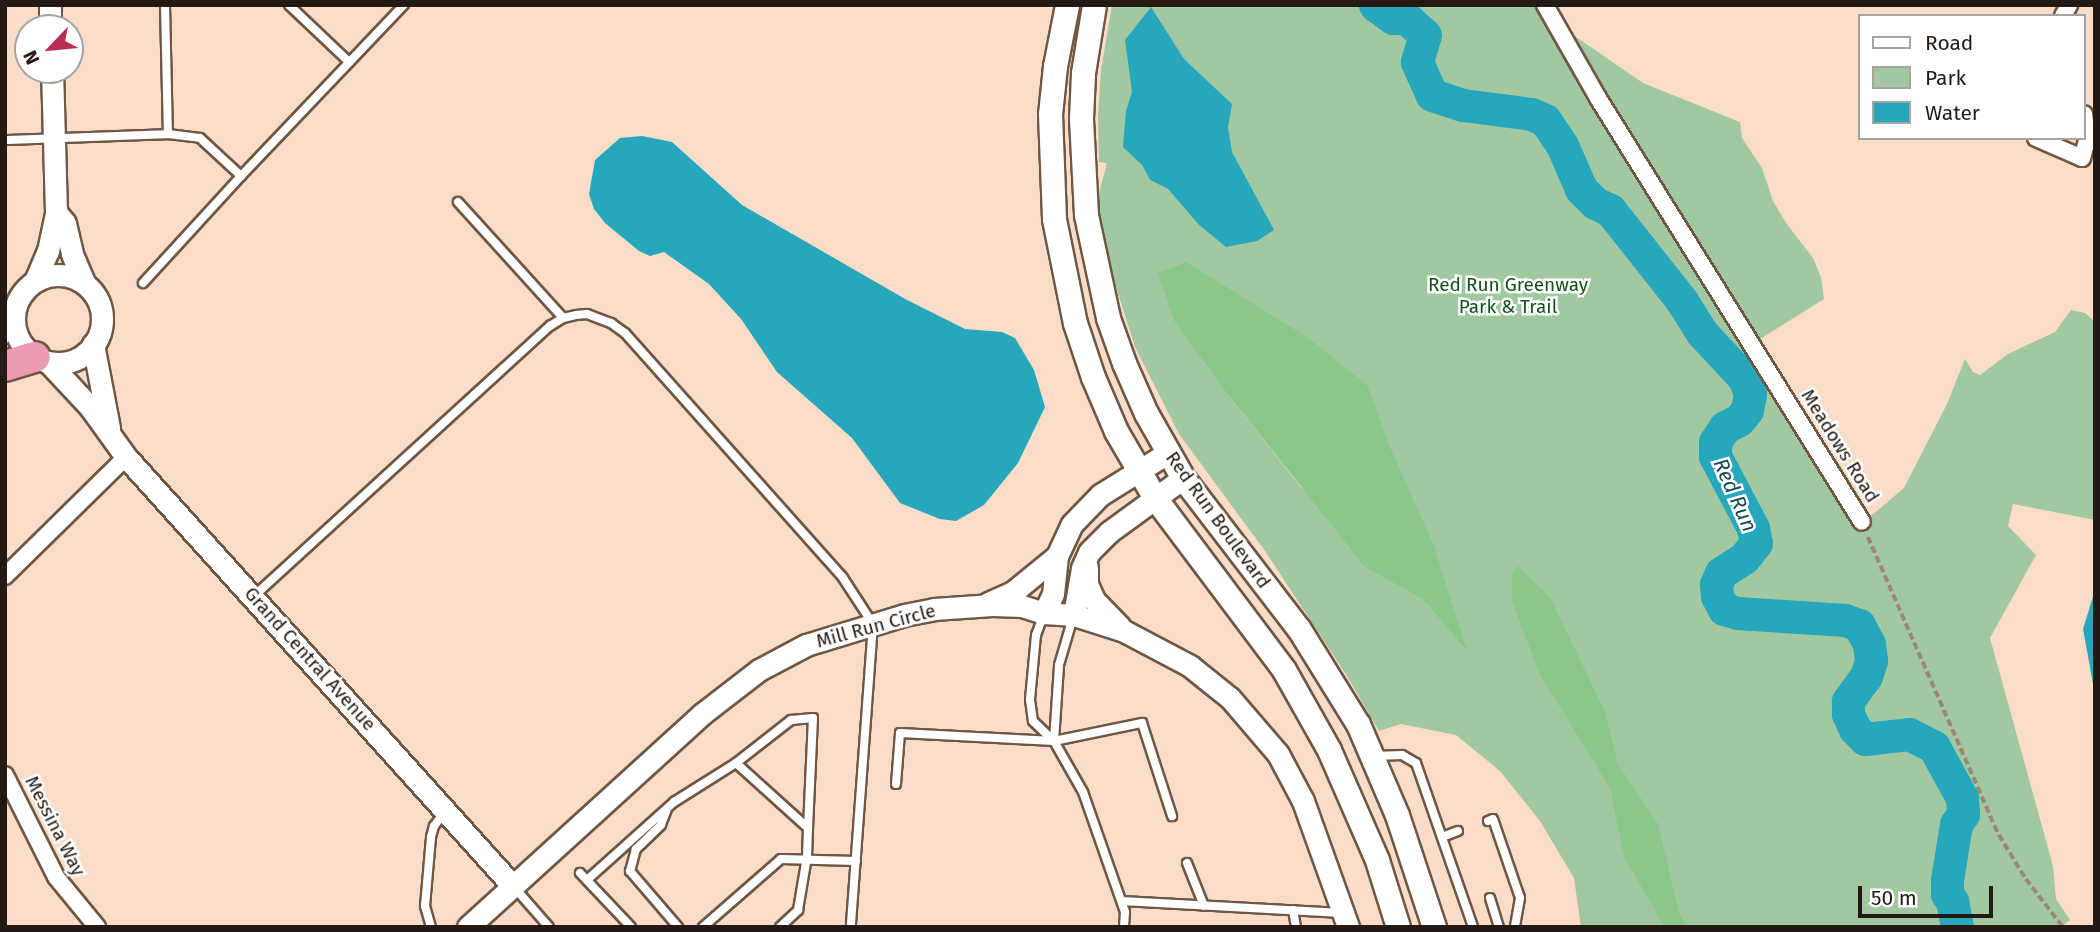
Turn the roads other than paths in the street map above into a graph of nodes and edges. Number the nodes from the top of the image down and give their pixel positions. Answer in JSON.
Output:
{"nodes":[{"id":1,"x":165,"y":5,"type":"edge"},
{"id":2,"x":289,"y":5,"type":"edge"},
{"id":3,"x":404,"y":5,"type":"edge"},
{"id":4,"x":1067,"y":5,"type":"edge"},
{"id":5,"x":1094,"y":5,"type":"edge"},
{"id":6,"x":1545,"y":5,"type":"edge"},
{"id":7,"x":349,"y":62,"type":"junction"},
{"id":8,"x":51,"y":84,"type":"edge"},
{"id":9,"x":2086,"y":132,"type":"edge"},
{"id":10,"x":168,"y":134,"type":"junction"},
{"id":11,"x":53,"y":139,"type":"junction"},
{"id":12,"x":5,"y":140,"type":"edge"},
{"id":13,"x":2041,"y":140,"type":"edge"},
{"id":14,"x":241,"y":176,"type":"junction"},
{"id":15,"x":458,"y":202,"type":"dead end"},
{"id":16,"x":56,"y":212,"type":"junction"},
{"id":17,"x":35,"y":281,"type":"junction"},
{"id":18,"x":85,"y":284,"type":"junction"},
{"id":19,"x":143,"y":284,"type":"dead end"},
{"id":20,"x":563,"y":318,"type":"junction"},
{"id":21,"x":10,"y":332,"type":"edge"},
{"id":22,"x":93,"y":344,"type":"junction"},
{"id":23,"x":41,"y":359,"type":"junction"},
{"id":24,"x":5,"y":366,"type":"edge"},
{"id":25,"x":110,"y":433,"type":"junction"},
{"id":26,"x":1169,"y":453,"type":"junction"},
{"id":27,"x":126,"y":457,"type":"junction"},
{"id":28,"x":1139,"y":471,"type":"junction"},
{"id":29,"x":1183,"y":478,"type":"junction"},
{"id":30,"x":1155,"y":498,"type":"junction"},
{"id":31,"x":1862,"y":522,"type":"road end"},
{"id":32,"x":1089,"y":552,"type":"junction"},
{"id":33,"x":1057,"y":556,"type":"junction"},
{"id":34,"x":5,"y":576,"type":"edge"},
{"id":35,"x":254,"y":596,"type":"junction"},
{"id":36,"x":982,"y":606,"type":"junction"},
{"id":37,"x":1044,"y":613,"type":"junction"},
{"id":38,"x":1074,"y":615,"type":"junction"},
{"id":39,"x":873,"y":624,"type":"junction"},
{"id":40,"x":1124,"y":631,"type":"junction"},
{"id":41,"x":1054,"y":741,"type":"junction"},
{"id":42,"x":1372,"y":756,"type":"junction"},
{"id":43,"x":736,"y":763,"type":"junction"},
{"id":44,"x":5,"y":775,"type":"edge"},
{"id":45,"x":896,"y":784,"type":"dead end"},
{"id":46,"x":668,"y":807,"type":"junction"},
{"id":47,"x":446,"y":810,"type":"junction"},
{"id":48,"x":1172,"y":816,"type":"dead end"},
{"id":49,"x":1488,"y":821,"type":"dead end"},
{"id":50,"x":808,"y":828,"type":"junction"},
{"id":51,"x":1458,"y":831,"type":"dead end"},
{"id":52,"x":1442,"y":837,"type":"junction"},
{"id":53,"x":807,"y":858,"type":"junction"},
{"id":54,"x":856,"y":862,"type":"junction"},
{"id":55,"x":1188,"y":863,"type":"dead end"},
{"id":56,"x":580,"y":873,"type":"dead end"},
{"id":57,"x":587,"y":880,"type":"junction"},
{"id":58,"x":512,"y":884,"type":"junction"},
{"id":59,"x":1490,"y":898,"type":"dead end"},
{"id":60,"x":1122,"y":901,"type":"junction"},
{"id":61,"x":1204,"y":905,"type":"junction"},
{"id":62,"x":1293,"y":910,"type":"junction"},
{"id":63,"x":1346,"y":920,"type":"edge"},
{"id":64,"x":97,"y":927,"type":"edge"},
{"id":65,"x":431,"y":927,"type":"edge"},
{"id":66,"x":468,"y":927,"type":"edge"},
{"id":67,"x":549,"y":927,"type":"edge"},
{"id":68,"x":631,"y":927,"type":"edge"},
{"id":69,"x":678,"y":927,"type":"edge"},
{"id":70,"x":703,"y":927,"type":"edge"},
{"id":71,"x":780,"y":927,"type":"edge"},
{"id":72,"x":851,"y":927,"type":"edge"},
{"id":73,"x":1124,"y":927,"type":"edge"},
{"id":74,"x":1296,"y":927,"type":"edge"},
{"id":75,"x":1398,"y":927,"type":"edge"},
{"id":76,"x":1434,"y":927,"type":"edge"},
{"id":77,"x":1473,"y":927,"type":"edge"},
{"id":78,"x":1499,"y":927,"type":"edge"},
{"id":79,"x":1515,"y":927,"type":"edge"}],
"edges":[{"from":1,"to":10,"type":"lane"},
{"from":2,"to":7,"type":"lane"},
{"from":3,"to":7,"type":"lane"},
{"from":4,"to":28,"type":"main road","name":"Red Run Boulevard"},
{"from":5,"to":26,"type":"main road","name":"Red Run Boulevard"},
{"from":6,"to":31,"type":"street","name":"Meadows Road"},
{"from":7,"to":14,"type":"lane"},
{"from":8,"to":11,"type":"street","name":"Grand Central Avenue"},
{"from":9,"to":13,"type":"street"},
{"from":10,"to":11,"type":"lane"},
{"from":10,"to":14,"type":"lane"},
{"from":11,"to":12,"type":"lane"},
{"from":11,"to":16,"type":"street","name":"Grand Central Avenue"},
{"from":14,"to":19,"type":"lane"},
{"from":15,"to":20,"type":"lane"},
{"from":16,"to":17,"type":"street","name":"Grand Central Avenue"},
{"from":16,"to":18,"type":"street","name":"Grand Central Avenue"},
{"from":17,"to":18,"type":"street"},
{"from":17,"to":21,"type":"street","name":"Grand Central Avenue"},
{"from":18,"to":22,"type":"street","name":"Grand Central Avenue"},
{"from":20,"to":35,"type":"lane"},
{"from":20,"to":39,"type":"lane"},
{"from":21,"to":23,"type":"street","name":"Grand Central Avenue"},
{"from":22,"to":23,"type":"street"},
{"from":22,"to":25,"type":"street","name":"Grand Central Avenue"},
{"from":23,"to":24,"type":"highway"},
{"from":23,"to":25,"type":"street","name":"Grand Central Avenue"},
{"from":25,"to":27,"type":"street","name":"Grand Central Avenue"},
{"from":26,"to":28,"type":"street"},
{"from":26,"to":29,"type":"main road","name":"Red Run Boulevard"},
{"from":27,"to":34,"type":"street"},
{"from":27,"to":35,"type":"street","name":"Grand Central Avenue"},
{"from":28,"to":30,"type":"main road","name":"Red Run Boulevard"},
{"from":28,"to":33,"type":"street"},
{"from":29,"to":30,"type":"street"},
{"from":29,"to":42,"type":"main road","name":"Red Run Boulevard"},
{"from":30,"to":32,"type":"street"},
{"from":30,"to":75,"type":"main road","name":"Red Run Boulevard"},
{"from":32,"to":38,"type":"street"},
{"from":32,"to":40,"type":"street"},
{"from":33,"to":36,"type":"street"},
{"from":33,"to":37,"type":"street"},
{"from":35,"to":47,"type":"street","name":"Grand Central Avenue"},
{"from":36,"to":37,"type":"street","name":"Mill Run Circle"},
{"from":36,"to":39,"type":"street","name":"Mill Run Circle"},
{"from":37,"to":38,"type":"street","name":"Mill Run Circle"},
{"from":37,"to":41,"type":"lane"},
{"from":38,"to":40,"type":"street","name":"Mill Run Circle"},
{"from":38,"to":41,"type":"lane"},
{"from":39,"to":54,"type":"lane"},
{"from":39,"to":58,"type":"street","name":"Mill Run Circle"},
{"from":40,"to":63,"type":"street","name":"Mill Run Circle"},
{"from":41,"to":45,"type":"lane"},
{"from":41,"to":48,"type":"lane"},
{"from":41,"to":60,"type":"lane"},
{"from":42,"to":52,"type":"lane"},
{"from":42,"to":76,"type":"main road","name":"Red Run Boulevard"},
{"from":43,"to":46,"type":"lane"},
{"from":43,"to":50,"type":"lane"},
{"from":43,"to":50,"type":"lane"},
{"from":44,"to":64,"type":"street","name":"Messina Way"},
{"from":46,"to":57,"type":"lane"},
{"from":46,"to":69,"type":"lane"},
{"from":47,"to":58,"type":"street","name":"Grand Central Avenue"},
{"from":47,"to":65,"type":"lane"},
{"from":49,"to":79,"type":"lane"},
{"from":50,"to":53,"type":"lane"},
{"from":51,"to":52,"type":"lane"},
{"from":52,"to":77,"type":"lane"},
{"from":53,"to":54,"type":"lane"},
{"from":53,"to":70,"type":"lane"},
{"from":53,"to":71,"type":"lane"},
{"from":54,"to":72,"type":"lane"},
{"from":55,"to":61,"type":"lane"},
{"from":56,"to":57,"type":"lane"},
{"from":57,"to":68,"type":"lane"},
{"from":58,"to":66,"type":"street","name":"Mill Run Circle"},
{"from":58,"to":67,"type":"lane"},
{"from":59,"to":78,"type":"lane"},
{"from":60,"to":61,"type":"lane"},
{"from":60,"to":73,"type":"lane"},
{"from":61,"to":62,"type":"lane"},
{"from":62,"to":63,"type":"lane"},
{"from":62,"to":74,"type":"lane"}]}
